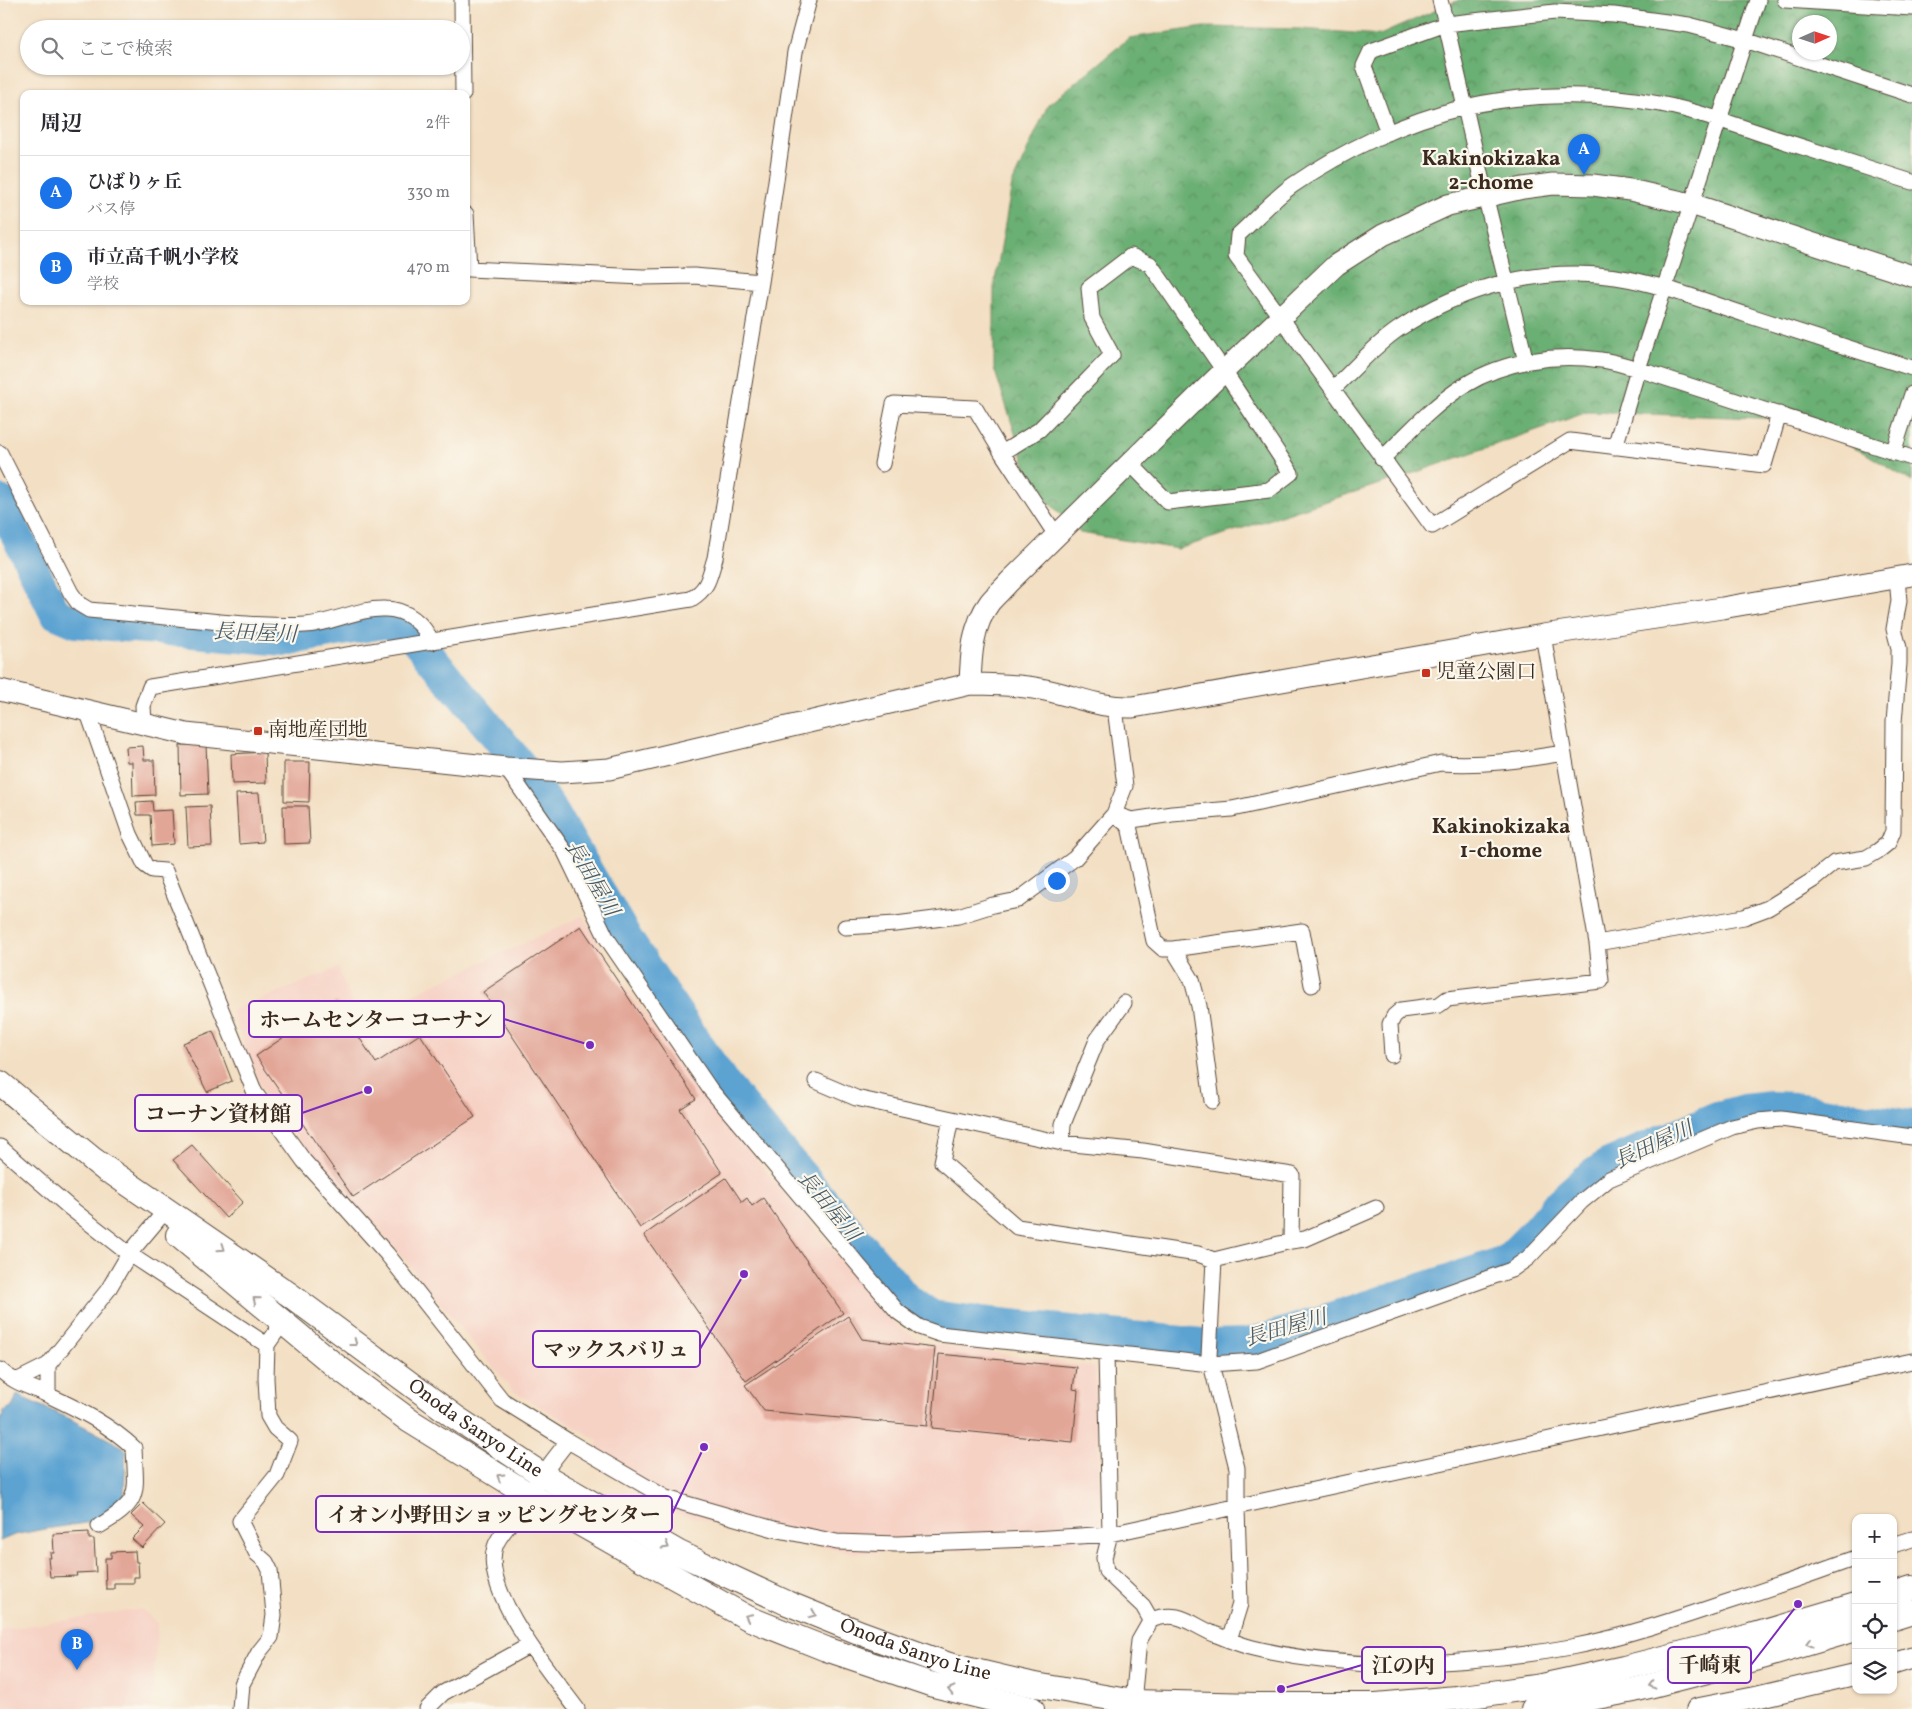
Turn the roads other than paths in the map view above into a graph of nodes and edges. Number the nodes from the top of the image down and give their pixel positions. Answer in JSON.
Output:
{"nodes":[{"id":1,"x":462,"y":0,"type":"edge"},
{"id":2,"x":809,"y":0,"type":"edge"},
{"id":3,"x":1440,"y":0,"type":"edge"},
{"id":4,"x":1758,"y":0,"type":"edge"},
{"id":5,"x":1785,"y":0,"type":"edge"},
{"id":6,"x":1552,"y":6,"type":"edge"},
{"id":7,"x":1912,"y":8,"type":"edge"},
{"id":8,"x":462,"y":20,"type":"edge"},
{"id":9,"x":1446,"y":24,"type":"junction"},
{"id":10,"x":1745,"y":40,"type":"junction"},
{"id":11,"x":463,"y":75,"type":"edge"},
{"id":12,"x":463,"y":90,"type":"edge"},
{"id":13,"x":1912,"y":95,"type":"edge"},
{"id":14,"x":1465,"y":107,"type":"junction"},
{"id":15,"x":1719,"y":120,"type":"junction"},
{"id":16,"x":1388,"y":133,"type":"junction"},
{"id":17,"x":1912,"y":182,"type":"edge"},
{"id":18,"x":1485,"y":195,"type":"junction"},
{"id":19,"x":1691,"y":204,"type":"junction"},
{"id":20,"x":470,"y":269,"type":"edge"},
{"id":21,"x":1912,"y":276,"type":"edge"},
{"id":22,"x":1506,"y":281,"type":"junction"},
{"id":23,"x":761,"y":282,"type":"junction"},
{"id":24,"x":1664,"y":288,"type":"junction"},
{"id":25,"x":1281,"y":316,"type":"junction"},
{"id":26,"x":1526,"y":362,"type":"junction"},
{"id":27,"x":1912,"y":368,"type":"edge"},
{"id":28,"x":1638,"y":369,"type":"junction"},
{"id":29,"x":1224,"y":371,"type":"junction"},
{"id":30,"x":1333,"y":389,"type":"junction"},
{"id":31,"x":1912,"y":394,"type":"edge"},
{"id":32,"x":1779,"y":414,"type":"junction"},
{"id":33,"x":1615,"y":447,"type":"junction"},
{"id":34,"x":0,"y":453,"type":"edge"},
{"id":35,"x":1002,"y":453,"type":"junction"},
{"id":36,"x":1893,"y":453,"type":"junction"},
{"id":37,"x":1912,"y":458,"type":"edge"},
{"id":38,"x":1382,"y":459,"type":"junction"},
{"id":39,"x":1130,"y":463,"type":"junction"},
{"id":40,"x":882,"y":464,"type":"dead end"},
{"id":41,"x":1056,"y":535,"type":"junction"},
{"id":42,"x":1904,"y":577,"type":"edge"},
{"id":43,"x":1543,"y":635,"type":"junction"},
{"id":44,"x":429,"y":642,"type":"junction"},
{"id":45,"x":970,"y":684,"type":"junction"},
{"id":46,"x":0,"y":690,"type":"edge"},
{"id":47,"x":1114,"y":708,"type":"junction"},
{"id":48,"x":87,"y":710,"type":"junction"},
{"id":49,"x":144,"y":723,"type":"junction"},
{"id":50,"x":1563,"y":753,"type":"junction"},
{"id":51,"x":506,"y":768,"type":"junction"},
{"id":52,"x":1114,"y":814,"type":"junction"},
{"id":53,"x":845,"y":927,"type":"dead end"},
{"id":54,"x":1597,"y":943,"type":"junction"},
{"id":55,"x":1174,"y":949,"type":"junction"},
{"id":56,"x":1312,"y":985,"type":"dead end"},
{"id":57,"x":1124,"y":1003,"type":"dead end"},
{"id":58,"x":1392,"y":1055,"type":"dead end"},
{"id":59,"x":816,"y":1082,"type":"dead end"},
{"id":60,"x":0,"y":1084,"type":"edge"},
{"id":61,"x":1212,"y":1101,"type":"dead end"},
{"id":62,"x":951,"y":1119,"type":"junction"},
{"id":63,"x":1912,"y":1136,"type":"edge"},
{"id":64,"x":1062,"y":1143,"type":"junction"},
{"id":65,"x":0,"y":1147,"type":"edge"},
{"id":66,"x":1376,"y":1208,"type":"dead end"},
{"id":67,"x":163,"y":1214,"type":"junction"},
{"id":68,"x":1291,"y":1240,"type":"junction"},
{"id":69,"x":129,"y":1254,"type":"junction"},
{"id":70,"x":1214,"y":1260,"type":"junction"},
{"id":71,"x":283,"y":1322,"type":"junction"},
{"id":72,"x":268,"y":1345,"type":"junction"},
{"id":73,"x":1106,"y":1354,"type":"junction"},
{"id":74,"x":1209,"y":1360,"type":"junction"},
{"id":75,"x":1912,"y":1361,"type":"edge"},
{"id":76,"x":48,"y":1365,"type":"junction"},
{"id":77,"x":0,"y":1370,"type":"edge"},
{"id":78,"x":16,"y":1382,"type":"junction"},
{"id":79,"x":48,"y":1395,"type":"junction"},
{"id":80,"x":568,"y":1441,"type":"junction"},
{"id":81,"x":541,"y":1474,"type":"junction"},
{"id":82,"x":528,"y":1494,"type":"junction"},
{"id":83,"x":1237,"y":1508,"type":"junction"},
{"id":84,"x":99,"y":1526,"type":"dead end"},
{"id":85,"x":1110,"y":1534,"type":"junction"},
{"id":86,"x":1912,"y":1539,"type":"edge"},
{"id":87,"x":1897,"y":1544,"type":"edge"},
{"id":88,"x":1853,"y":1559,"type":"edge"},
{"id":89,"x":1912,"y":1588,"type":"edge"},
{"id":90,"x":1897,"y":1593,"type":"edge"},
{"id":91,"x":1852,"y":1606,"type":"edge"},
{"id":92,"x":1912,"y":1612,"type":"edge"},
{"id":93,"x":1897,"y":1617,"type":"edge"},
{"id":94,"x":1151,"y":1620,"type":"junction"},
{"id":95,"x":1852,"y":1630,"type":"edge"},
{"id":96,"x":1229,"y":1640,"type":"junction"},
{"id":97,"x":530,"y":1645,"type":"junction"},
{"id":98,"x":1912,"y":1658,"type":"edge"},
{"id":99,"x":1897,"y":1663,"type":"edge"},
{"id":100,"x":1852,"y":1675,"type":"edge"},
{"id":101,"x":1760,"y":1703,"type":"edge"},
{"id":102,"x":1132,"y":1706,"type":"edge"},
{"id":103,"x":240,"y":1709,"type":"edge"},
{"id":104,"x":427,"y":1709,"type":"edge"},
{"id":105,"x":577,"y":1709,"type":"edge"},
{"id":106,"x":1032,"y":1709,"type":"edge"},
{"id":107,"x":1534,"y":1709,"type":"edge"},
{"id":108,"x":1697,"y":1709,"type":"edge"}],
"edges":[{"from":1,"to":8,"type":"street"},
{"from":2,"to":23,"type":"street"},
{"from":3,"to":9,"type":"street"},
{"from":4,"to":10,"type":"street"},
{"from":5,"to":7,"type":"street"},
{"from":6,"to":9,"type":"street"},
{"from":6,"to":10,"type":"street"},
{"from":9,"to":14,"type":"street"},
{"from":9,"to":16,"type":"street"},
{"from":10,"to":13,"type":"street"},
{"from":10,"to":15,"type":"street"},
{"from":11,"to":12,"type":"street"},
{"from":14,"to":15,"type":"street"},
{"from":14,"to":16,"type":"street"},
{"from":14,"to":18,"type":"street"},
{"from":15,"to":17,"type":"street"},
{"from":15,"to":19,"type":"street"},
{"from":16,"to":25,"type":"street"},
{"from":18,"to":19,"type":"street"},
{"from":18,"to":22,"type":"street"},
{"from":18,"to":25,"type":"street"},
{"from":19,"to":21,"type":"street"},
{"from":19,"to":24,"type":"street"},
{"from":20,"to":23,"type":"street"},
{"from":22,"to":24,"type":"street"},
{"from":22,"to":26,"type":"street"},
{"from":22,"to":30,"type":"street"},
{"from":23,"to":44,"type":"street"},
{"from":24,"to":27,"type":"street"},
{"from":24,"to":28,"type":"street"},
{"from":25,"to":29,"type":"street"},
{"from":25,"to":30,"type":"street"},
{"from":26,"to":28,"type":"street"},
{"from":26,"to":38,"type":"street"},
{"from":28,"to":32,"type":"street"},
{"from":28,"to":33,"type":"street"},
{"from":29,"to":35,"type":"street"},
{"from":29,"to":39,"type":"street"},
{"from":29,"to":39,"type":"street"},
{"from":30,"to":38,"type":"street"},
{"from":31,"to":36,"type":"street"},
{"from":32,"to":33,"type":"street"},
{"from":32,"to":36,"type":"street"},
{"from":33,"to":38,"type":"street"},
{"from":34,"to":44,"type":"street"},
{"from":35,"to":40,"type":"street"},
{"from":35,"to":41,"type":"street"},
{"from":36,"to":37,"type":"street"},
{"from":39,"to":41,"type":"street"},
{"from":41,"to":45,"type":"street"},
{"from":42,"to":43,"type":"street"},
{"from":42,"to":54,"type":"street"},
{"from":43,"to":47,"type":"street"},
{"from":43,"to":50,"type":"street"},
{"from":44,"to":49,"type":"street"},
{"from":45,"to":47,"type":"street"},
{"from":45,"to":51,"type":"street"},
{"from":46,"to":48,"type":"street"},
{"from":47,"to":52,"type":"street"},
{"from":48,"to":49,"type":"street"},
{"from":48,"to":80,"type":"street"},
{"from":49,"to":51,"type":"street"},
{"from":50,"to":52,"type":"street"},
{"from":50,"to":54,"type":"street"},
{"from":51,"to":73,"type":"street"},
{"from":52,"to":53,"type":"street"},
{"from":52,"to":55,"type":"street"},
{"from":54,"to":58,"type":"street"},
{"from":55,"to":56,"type":"street"},
{"from":55,"to":61,"type":"street"},
{"from":57,"to":64,"type":"street"},
{"from":59,"to":62,"type":"street"},
{"from":60,"to":67,"type":"main road","name":"Onoda Sanyo Line"},
{"from":62,"to":64,"type":"street"},
{"from":62,"to":70,"type":"street"},
{"from":63,"to":74,"type":"street"},
{"from":64,"to":68,"type":"street"},
{"from":65,"to":69,"type":"street"},
{"from":66,"to":68,"type":"street"},
{"from":67,"to":69,"type":"street"},
{"from":71,"to":67,"type":"main road","name":"Onoda Sanyo Line","one_way":true},
{"from":67,"to":81,"type":"main road","name":"Onoda Sanyo Line","one_way":true},
{"from":68,"to":70,"type":"street"},
{"from":69,"to":72,"type":"street"},
{"from":69,"to":76,"type":"street"},
{"from":70,"to":74,"type":"street"},
{"from":71,"to":72,"type":"street"},
{"from":82,"to":71,"type":"main road","name":"Onoda Sanyo Line","one_way":true},
{"from":72,"to":103,"type":"street"},
{"from":73,"to":74,"type":"street"},
{"from":73,"to":85,"type":"street"},
{"from":74,"to":83,"type":"street"},
{"from":75,"to":83,"type":"street"},
{"from":76,"to":78,"type":"street"},
{"from":76,"to":79,"type":"street"},
{"from":77,"to":78,"type":"street"},
{"from":78,"to":79,"type":"street"},
{"from":79,"to":84,"type":"street"},
{"from":80,"to":81,"type":"street"},
{"from":80,"to":85,"type":"street"},
{"from":81,"to":82,"type":"street"},
{"from":81,"to":102,"type":"main road","name":"Onoda Sanyo Line","one_way":true},
{"from":82,"to":97,"type":"street"},
{"from":106,"to":82,"type":"main road","name":"Onoda Sanyo Line","one_way":true},
{"from":83,"to":85,"type":"street"},
{"from":83,"to":96,"type":"street"},
{"from":85,"to":94,"type":"street"},
{"from":86,"to":87,"type":"street"},
{"from":88,"to":96,"type":"street"},
{"from":89,"to":90,"type":"main road"},
{"from":91,"to":102,"type":"main road","name":"Onoda Sanyo Line"},
{"from":92,"to":93,"type":"main road"},
{"from":94,"to":96,"type":"street"},
{"from":94,"to":102,"type":"street"},
{"from":95,"to":107,"type":"main road","one_way":true},
{"from":97,"to":104,"type":"street"},
{"from":97,"to":105,"type":"street"},
{"from":98,"to":99,"type":"street"},
{"from":100,"to":101,"type":"street"},
{"from":101,"to":108,"type":"street"}]}
